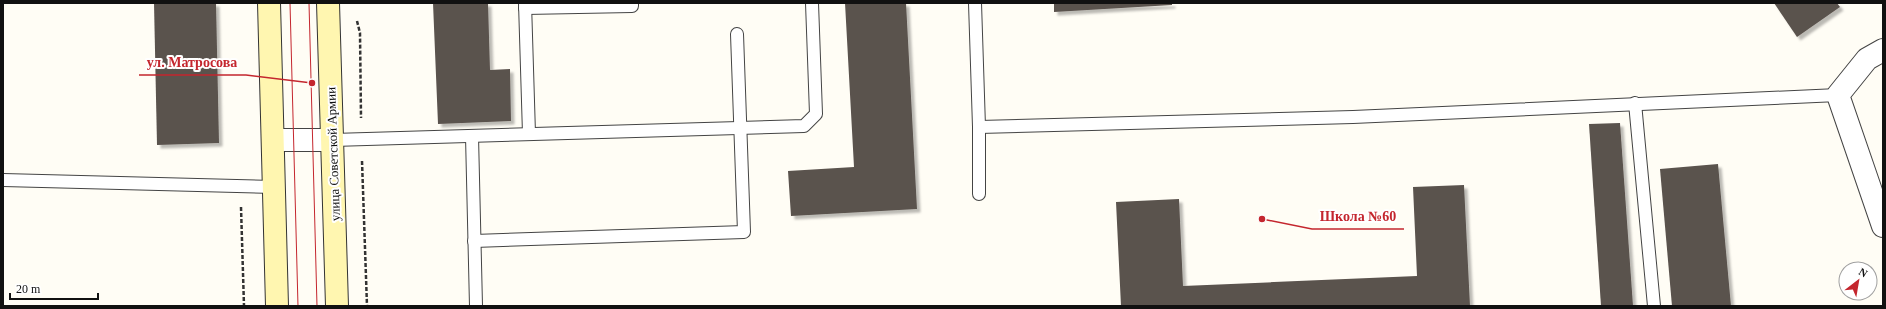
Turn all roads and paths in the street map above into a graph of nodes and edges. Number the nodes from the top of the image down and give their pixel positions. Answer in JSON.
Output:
{"nodes":[{"id":1,"x":269,"y":3,"type":"edge"},
{"id":2,"x":328,"y":3,"type":"edge"},
{"id":3,"x":632,"y":3,"type":"edge"},
{"id":4,"x":812,"y":3,"type":"edge"},
{"id":5,"x":975,"y":3,"type":"edge"},
{"id":6,"x":525,"y":6,"type":"edge"},
{"id":7,"x":737,"y":34,"type":"dead end"},
{"id":8,"x":1883,"y":50,"type":"edge"},
{"id":9,"x":1838,"y":95,"type":"junction"},
{"id":10,"x":1635,"y":103,"type":"junction"},
{"id":11,"x":979,"y":127,"type":"junction"},
{"id":12,"x":740,"y":128,"type":"junction"},
{"id":13,"x":529,"y":134,"type":"junction"},
{"id":14,"x":472,"y":136,"type":"junction"},
{"id":15,"x":273,"y":140,"type":"junction"},
{"id":16,"x":333,"y":140,"type":"junction"},
{"id":17,"x":3,"y":180,"type":"edge"},
{"id":18,"x":240,"y":186,"type":"junction"},
{"id":19,"x":274,"y":187,"type":"junction"},
{"id":20,"x":979,"y":194,"type":"dead end"},
{"id":21,"x":1883,"y":226,"type":"edge"},
{"id":22,"x":474,"y":241,"type":"junction"},
{"id":23,"x":244,"y":306,"type":"edge"},
{"id":24,"x":277,"y":306,"type":"edge"},
{"id":25,"x":337,"y":306,"type":"edge"},
{"id":26,"x":476,"y":306,"type":"edge"},
{"id":27,"x":1654,"y":306,"type":"edge"}],
"edges":[{"from":1,"to":15,"type":"main road"},
{"from":2,"to":16,"type":"main road","name":"улица Советской Армии"},
{"from":3,"to":6,"type":"lane"},
{"from":4,"to":12,"type":"lane"},
{"from":5,"to":11,"type":"lane"},
{"from":6,"to":13,"type":"lane"},
{"from":7,"to":12,"type":"lane"},
{"from":8,"to":9,"type":"street"},
{"from":9,"to":10,"type":"lane"},
{"from":9,"to":21,"type":"street"},
{"from":10,"to":11,"type":"lane"},
{"from":10,"to":27,"type":"lane"},
{"from":11,"to":20,"type":"lane"},
{"from":12,"to":13,"type":"lane"},
{"from":12,"to":22,"type":"lane"},
{"from":13,"to":14,"type":"lane"},
{"from":14,"to":16,"type":"lane"},
{"from":14,"to":22,"type":"lane"},
{"from":15,"to":16,"type":"street"},
{"from":15,"to":19,"type":"main road"},
{"from":16,"to":25,"type":"main road","name":"улица Советской Армии"},
{"from":17,"to":18,"type":"lane"},
{"from":18,"to":19,"type":"lane"},
{"from":18,"to":23,"type":"path"},
{"from":19,"to":24,"type":"main road"},
{"from":22,"to":26,"type":"lane"}]}
